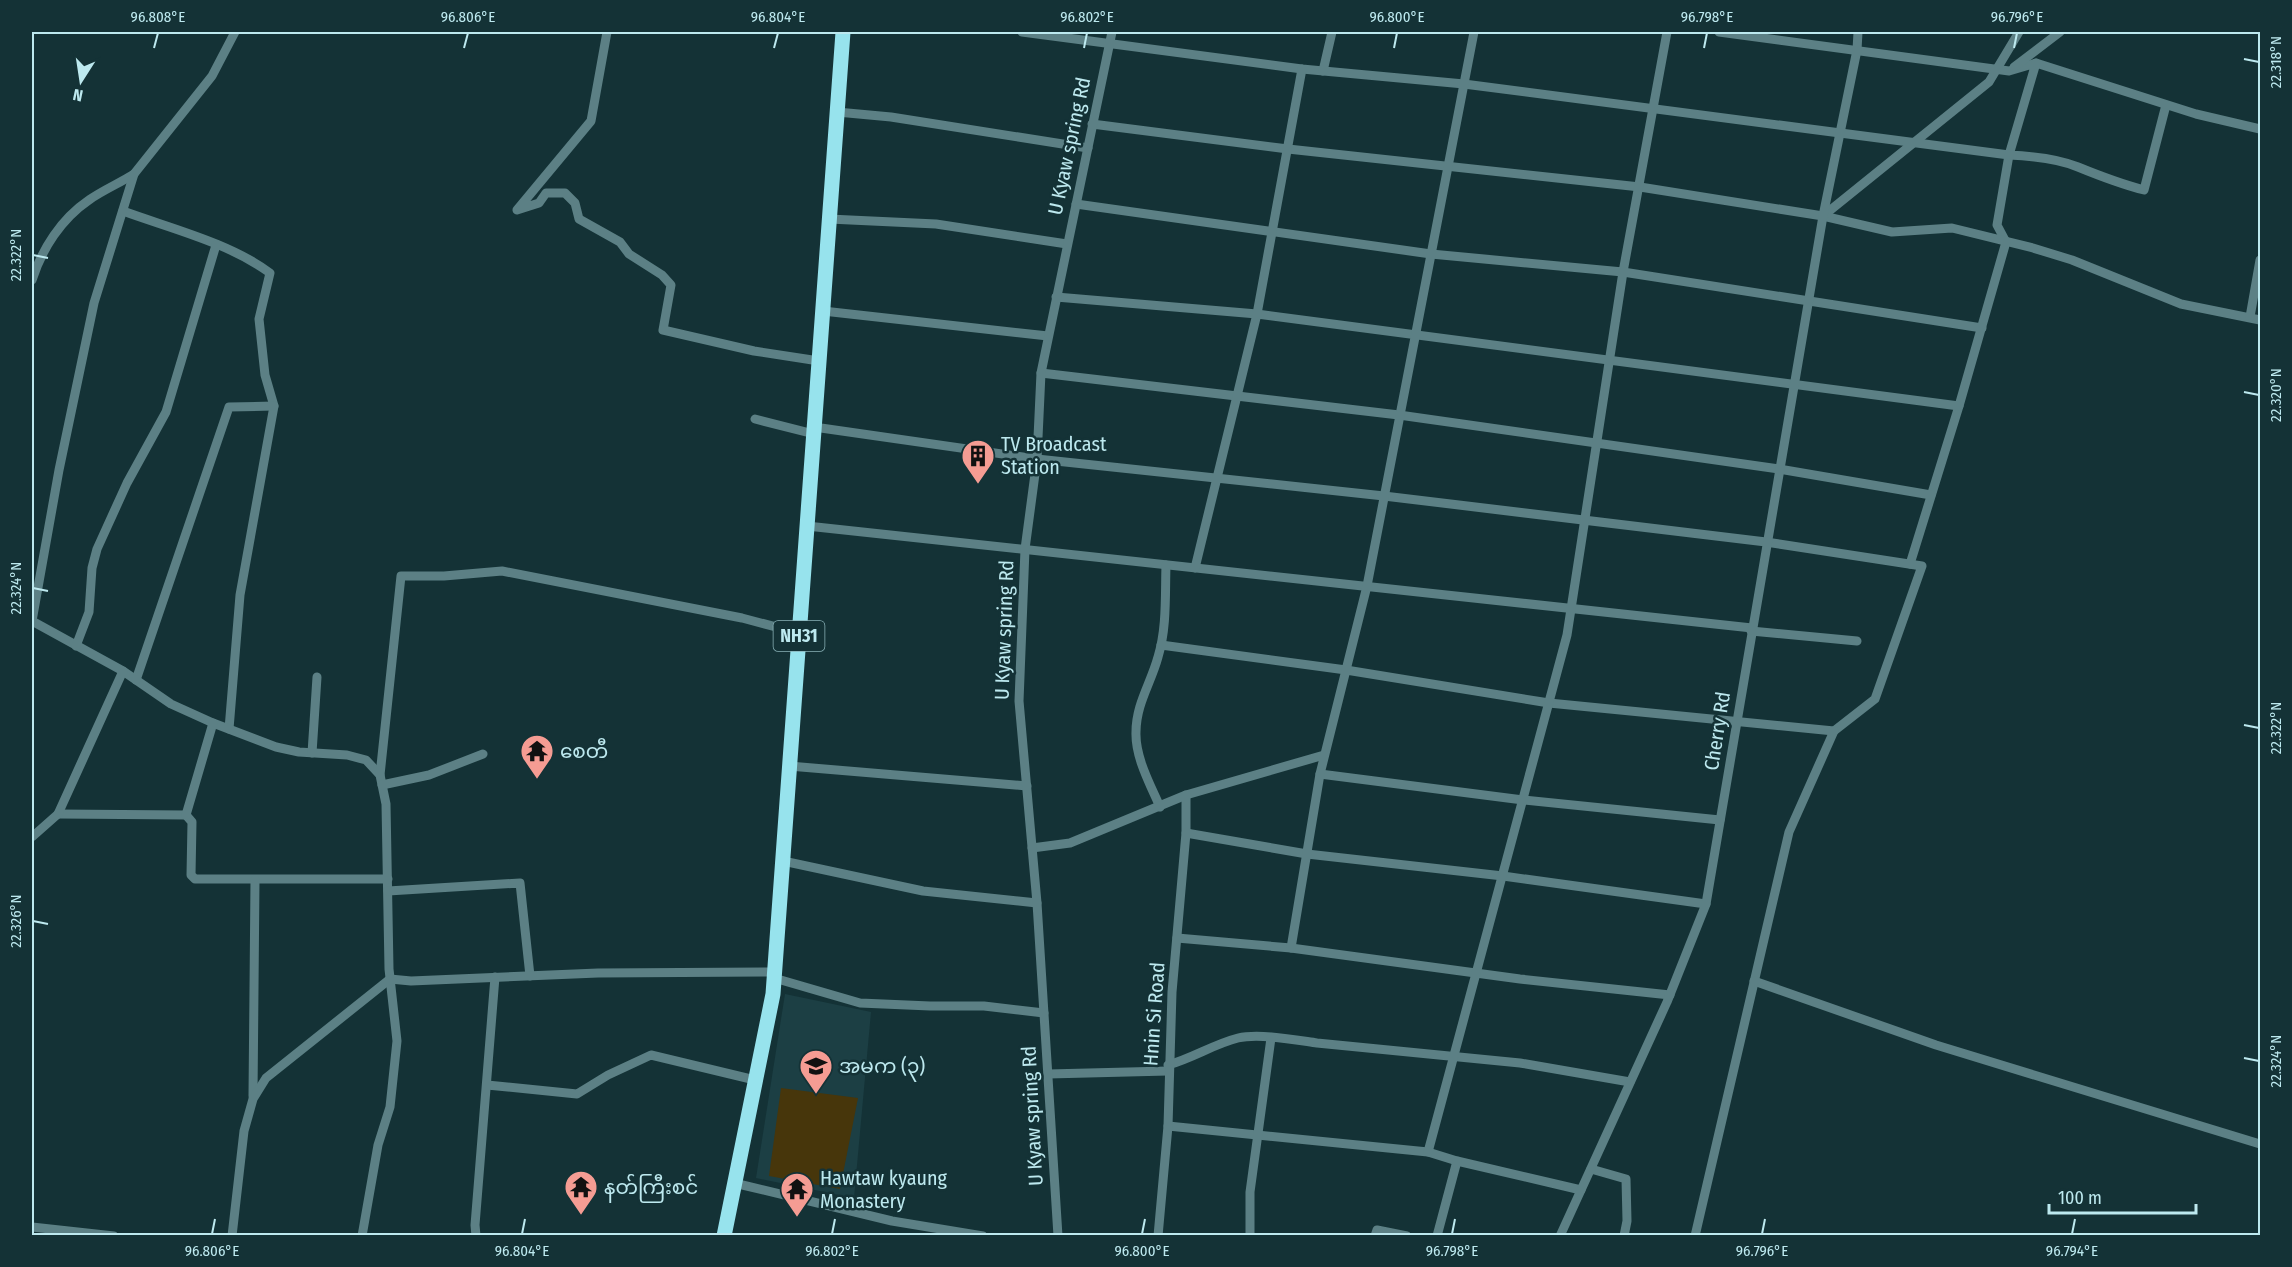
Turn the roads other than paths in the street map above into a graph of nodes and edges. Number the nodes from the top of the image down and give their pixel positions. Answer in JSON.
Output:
{"nodes":[{"id":1,"x":235,"y":32,"type":"edge"},
{"id":2,"x":607,"y":32,"type":"edge"},
{"id":3,"x":843,"y":32,"type":"edge"},
{"id":4,"x":1022,"y":32,"type":"edge"},
{"id":5,"x":1112,"y":32,"type":"edge"},
{"id":6,"x":1332,"y":32,"type":"edge"},
{"id":7,"x":1474,"y":32,"type":"edge"},
{"id":8,"x":1667,"y":32,"type":"edge"},
{"id":9,"x":1719,"y":32,"type":"edge"},
{"id":10,"x":1858,"y":32,"type":"edge"},
{"id":11,"x":2019,"y":32,"type":"edge"},
{"id":12,"x":2060,"y":32,"type":"edge"},
{"id":13,"x":1109,"y":42,"type":"junction"},
{"id":14,"x":1857,"y":50,"type":"junction"},
{"id":15,"x":2036,"y":63,"type":"junction"},
{"id":16,"x":1302,"y":69,"type":"junction"},
{"id":17,"x":1997,"y":69,"type":"junction"},
{"id":18,"x":1323,"y":70,"type":"junction"},
{"id":19,"x":2009,"y":71,"type":"junction"},
{"id":20,"x":1989,"y":82,"type":"junction"},
{"id":21,"x":1464,"y":84,"type":"junction"},
{"id":22,"x":2166,"y":105,"type":"junction"},
{"id":23,"x":1653,"y":108,"type":"junction"},
{"id":24,"x":837,"y":112,"type":"junction"},
{"id":25,"x":1092,"y":123,"type":"junction"},
{"id":26,"x":2260,"y":129,"type":"edge"},
{"id":27,"x":1838,"y":134,"type":"junction"},
{"id":28,"x":1914,"y":143,"type":"junction"},
{"id":29,"x":1088,"y":148,"type":"junction"},
{"id":30,"x":1288,"y":149,"type":"junction"},
{"id":31,"x":2009,"y":155,"type":"junction"},
{"id":32,"x":1448,"y":166,"type":"junction"},
{"id":33,"x":134,"y":174,"type":"junction"},
{"id":34,"x":1638,"y":187,"type":"junction"},
{"id":35,"x":1076,"y":204,"type":"junction"},
{"id":36,"x":123,"y":211,"type":"junction"},
{"id":37,"x":1824,"y":211,"type":"junction"},
{"id":38,"x":829,"y":219,"type":"junction"},
{"id":39,"x":1272,"y":233,"type":"junction"},
{"id":40,"x":2006,"y":242,"type":"junction"},
{"id":41,"x":1067,"y":244,"type":"junction"},
{"id":42,"x":216,"y":245,"type":"junction"},
{"id":43,"x":1431,"y":254,"type":"junction"},
{"id":44,"x":2260,"y":260,"type":"edge"},
{"id":45,"x":1623,"y":272,"type":"junction"},
{"id":46,"x":32,"y":280,"type":"edge"},
{"id":47,"x":1056,"y":297,"type":"junction"},
{"id":48,"x":1808,"y":302,"type":"junction"},
{"id":49,"x":823,"y":310,"type":"junction"},
{"id":50,"x":1257,"y":314,"type":"junction"},
{"id":51,"x":2250,"y":318,"type":"junction"},
{"id":52,"x":2260,"y":320,"type":"edge"},
{"id":53,"x":1982,"y":328,"type":"junction"},
{"id":54,"x":1415,"y":335,"type":"junction"},
{"id":55,"x":1048,"y":336,"type":"junction"},
{"id":56,"x":1610,"y":360,"type":"junction"},
{"id":57,"x":819,"y":361,"type":"junction"},
{"id":58,"x":1041,"y":373,"type":"junction"},
{"id":59,"x":1793,"y":385,"type":"junction"},
{"id":60,"x":1238,"y":396,"type":"junction"},
{"id":61,"x":274,"y":406,"type":"junction"},
{"id":62,"x":1959,"y":406,"type":"junction"},
{"id":63,"x":1399,"y":415,"type":"junction"},
{"id":64,"x":755,"y":419,"type":"dead end"},
{"id":65,"x":814,"y":430,"type":"junction"},
{"id":66,"x":1597,"y":443,"type":"junction"},
{"id":67,"x":1037,"y":459,"type":"junction"},
{"id":68,"x":1779,"y":469,"type":"junction"},
{"id":69,"x":1218,"y":478,"type":"junction"},
{"id":70,"x":1931,"y":495,"type":"junction"},
{"id":71,"x":1384,"y":496,"type":"junction"},
{"id":72,"x":1585,"y":520,"type":"junction"},
{"id":73,"x":807,"y":526,"type":"junction"},
{"id":74,"x":1766,"y":542,"type":"junction"},
{"id":75,"x":1025,"y":549,"type":"junction"},
{"id":76,"x":1911,"y":564,"type":"junction"},
{"id":77,"x":1166,"y":565,"type":"junction"},
{"id":78,"x":1195,"y":568,"type":"junction"},
{"id":79,"x":1367,"y":586,"type":"junction"},
{"id":80,"x":1571,"y":608,"type":"junction"},
{"id":81,"x":32,"y":621,"type":"edge"},
{"id":82,"x":1752,"y":629,"type":"junction"},
{"id":83,"x":799,"y":633,"type":"junction"},
{"id":84,"x":1857,"y":641,"type":"dead end"},
{"id":85,"x":1161,"y":645,"type":"junction"},
{"id":86,"x":76,"y":646,"type":"junction"},
{"id":87,"x":1346,"y":670,"type":"junction"},
{"id":88,"x":123,"y":671,"type":"junction"},
{"id":89,"x":317,"y":677,"type":"dead end"},
{"id":90,"x":136,"y":680,"type":"junction"},
{"id":91,"x":1549,"y":703,"type":"junction"},
{"id":92,"x":1736,"y":722,"type":"junction"},
{"id":93,"x":213,"y":723,"type":"junction"},
{"id":94,"x":229,"y":729,"type":"junction"},
{"id":95,"x":1834,"y":731,"type":"junction"},
{"id":96,"x":312,"y":753,"type":"junction"},
{"id":97,"x":483,"y":754,"type":"dead end"},
{"id":98,"x":1324,"y":755,"type":"junction"},
{"id":99,"x":789,"y":766,"type":"junction"},
{"id":100,"x":1320,"y":774,"type":"junction"},
{"id":101,"x":380,"y":775,"type":"junction"},
{"id":102,"x":382,"y":785,"type":"junction"},
{"id":103,"x":1027,"y":786,"type":"junction"},
{"id":104,"x":1186,"y":795,"type":"junction"},
{"id":105,"x":1523,"y":800,"type":"junction"},
{"id":106,"x":1160,"y":807,"type":"junction"},
{"id":107,"x":58,"y":814,"type":"junction"},
{"id":108,"x":186,"y":815,"type":"junction"},
{"id":109,"x":1720,"y":820,"type":"junction"},
{"id":110,"x":1186,"y":833,"type":"junction"},
{"id":111,"x":32,"y":837,"type":"edge"},
{"id":112,"x":1032,"y":848,"type":"junction"},
{"id":113,"x":1307,"y":854,"type":"junction"},
{"id":114,"x":783,"y":861,"type":"junction"},
{"id":115,"x":1503,"y":876,"type":"junction"},
{"id":116,"x":388,"y":879,"type":"junction"},
{"id":117,"x":255,"y":880,"type":"junction"},
{"id":118,"x":388,"y":891,"type":"junction"},
{"id":119,"x":1037,"y":903,"type":"junction"},
{"id":120,"x":1706,"y":904,"type":"junction"},
{"id":121,"x":1177,"y":938,"type":"junction"},
{"id":122,"x":1291,"y":948,"type":"junction"},
{"id":123,"x":1477,"y":971,"type":"junction"},
{"id":124,"x":774,"y":975,"type":"junction"},
{"id":125,"x":530,"y":976,"type":"junction"},
{"id":126,"x":495,"y":977,"type":"junction"},
{"id":127,"x":390,"y":979,"type":"junction"},
{"id":128,"x":1754,"y":981,"type":"junction"},
{"id":129,"x":1670,"y":995,"type":"junction"},
{"id":130,"x":1044,"y":1013,"type":"junction"},
{"id":131,"x":1271,"y":1038,"type":"junction"},
{"id":132,"x":1454,"y":1057,"type":"junction"},
{"id":133,"x":1168,"y":1068,"type":"junction"},
{"id":134,"x":1048,"y":1074,"type":"junction"},
{"id":135,"x":755,"y":1080,"type":"junction"},
{"id":136,"x":1630,"y":1082,"type":"junction"},
{"id":137,"x":487,"y":1085,"type":"junction"},
{"id":138,"x":254,"y":1099,"type":"junction"},
{"id":139,"x":1168,"y":1126,"type":"junction"},
{"id":140,"x":1257,"y":1135,"type":"junction"},
{"id":141,"x":2260,"y":1144,"type":"edge"},
{"id":142,"x":1428,"y":1152,"type":"junction"},
{"id":143,"x":1457,"y":1161,"type":"junction"},
{"id":144,"x":1591,"y":1169,"type":"junction"},
{"id":145,"x":734,"y":1184,"type":"junction"},
{"id":146,"x":1581,"y":1190,"type":"junction"},
{"id":147,"x":32,"y":1227,"type":"edge"},
{"id":148,"x":58,"y":1233,"type":"edge"},
{"id":149,"x":114,"y":1236,"type":"edge"},
{"id":150,"x":232,"y":1236,"type":"edge"},
{"id":151,"x":362,"y":1236,"type":"edge"},
{"id":152,"x":476,"y":1236,"type":"edge"},
{"id":153,"x":724,"y":1236,"type":"edge"},
{"id":154,"x":983,"y":1236,"type":"edge"},
{"id":155,"x":1058,"y":1236,"type":"edge"},
{"id":156,"x":1158,"y":1236,"type":"edge"},
{"id":157,"x":1250,"y":1236,"type":"edge"},
{"id":158,"x":1376,"y":1236,"type":"edge"},
{"id":159,"x":1407,"y":1236,"type":"edge"},
{"id":160,"x":1437,"y":1236,"type":"edge"},
{"id":161,"x":1560,"y":1236,"type":"edge"},
{"id":162,"x":1623,"y":1236,"type":"edge"},
{"id":163,"x":1695,"y":1236,"type":"edge"}],
"edges":[{"from":1,"to":33,"type":"street"},
{"from":2,"to":57,"type":"street"},
{"from":3,"to":24,"type":"highway","number":"NH31"},
{"from":4,"to":13,"type":"street"},
{"from":5,"to":13,"type":"street","name":"U Kyaw spring Rd"},
{"from":6,"to":18,"type":"street"},
{"from":7,"to":21,"type":"street"},
{"from":8,"to":23,"type":"street"},
{"from":9,"to":14,"type":"street"},
{"from":10,"to":14,"type":"street","name":"Cherry Rd"},
{"from":11,"to":17,"type":"street"},
{"from":12,"to":19,"type":"street"},
{"from":13,"to":16,"type":"street"},
{"from":13,"to":25,"type":"street","name":"U Kyaw spring Rd"},
{"from":14,"to":17,"type":"street"},
{"from":14,"to":27,"type":"street","name":"Cherry Rd"},
{"from":15,"to":19,"type":"street"},
{"from":15,"to":22,"type":"street"},
{"from":15,"to":31,"type":"street"},
{"from":16,"to":18,"type":"street"},
{"from":16,"to":30,"type":"street"},
{"from":17,"to":19,"type":"street"},
{"from":17,"to":20,"type":"street"},
{"from":18,"to":21,"type":"street"},
{"from":19,"to":20,"type":"street"},
{"from":20,"to":28,"type":"street"},
{"from":21,"to":23,"type":"street"},
{"from":21,"to":32,"type":"street"},
{"from":22,"to":26,"type":"street"},
{"from":22,"to":31,"type":"street"},
{"from":23,"to":27,"type":"street"},
{"from":23,"to":34,"type":"street"},
{"from":24,"to":29,"type":"street"},
{"from":24,"to":38,"type":"highway","number":"NH31"},
{"from":25,"to":29,"type":"street","name":"U Kyaw spring Rd"},
{"from":25,"to":30,"type":"street"},
{"from":27,"to":28,"type":"street"},
{"from":27,"to":37,"type":"street","name":"Cherry Rd"},
{"from":28,"to":31,"type":"street"},
{"from":28,"to":37,"type":"street"},
{"from":29,"to":35,"type":"street","name":"U Kyaw spring Rd"},
{"from":30,"to":32,"type":"street"},
{"from":30,"to":39,"type":"street"},
{"from":31,"to":40,"type":"street"},
{"from":32,"to":34,"type":"street"},
{"from":32,"to":43,"type":"street"},
{"from":33,"to":36,"type":"street"},
{"from":33,"to":46,"type":"street"},
{"from":34,"to":37,"type":"street"},
{"from":34,"to":45,"type":"street"},
{"from":35,"to":39,"type":"street"},
{"from":35,"to":41,"type":"street","name":"U Kyaw spring Rd"},
{"from":36,"to":42,"type":"street"},
{"from":36,"to":81,"type":"street"},
{"from":37,"to":40,"type":"street"},
{"from":37,"to":48,"type":"street","name":"Cherry Rd"},
{"from":38,"to":41,"type":"street"},
{"from":38,"to":49,"type":"highway","number":"NH31"},
{"from":39,"to":43,"type":"street"},
{"from":39,"to":50,"type":"street"},
{"from":40,"to":51,"type":"street"},
{"from":40,"to":53,"type":"street"},
{"from":41,"to":47,"type":"street","name":"U Kyaw spring Rd"},
{"from":42,"to":61,"type":"street"},
{"from":42,"to":86,"type":"street"},
{"from":43,"to":45,"type":"street"},
{"from":43,"to":54,"type":"street"},
{"from":44,"to":51,"type":"street"},
{"from":45,"to":48,"type":"street"},
{"from":45,"to":56,"type":"street"},
{"from":47,"to":50,"type":"street"},
{"from":47,"to":55,"type":"street","name":"U Kyaw spring Rd"},
{"from":48,"to":53,"type":"street"},
{"from":48,"to":59,"type":"street","name":"Cherry Rd"},
{"from":49,"to":55,"type":"street"},
{"from":49,"to":57,"type":"highway","number":"NH31"},
{"from":50,"to":54,"type":"street"},
{"from":50,"to":60,"type":"street"},
{"from":51,"to":52,"type":"street"},
{"from":53,"to":62,"type":"street"},
{"from":54,"to":56,"type":"street"},
{"from":54,"to":63,"type":"street"},
{"from":55,"to":58,"type":"street","name":"U Kyaw spring Rd"},
{"from":56,"to":59,"type":"street"},
{"from":56,"to":66,"type":"street"},
{"from":57,"to":65,"type":"highway","number":"NH31"},
{"from":58,"to":60,"type":"street"},
{"from":58,"to":67,"type":"street","name":"U Kyaw spring Rd"},
{"from":59,"to":62,"type":"street"},
{"from":59,"to":68,"type":"street","name":"Cherry Rd"},
{"from":60,"to":63,"type":"street"},
{"from":60,"to":69,"type":"street"},
{"from":61,"to":90,"type":"street"},
{"from":61,"to":94,"type":"street"},
{"from":62,"to":70,"type":"street"},
{"from":63,"to":66,"type":"street"},
{"from":63,"to":71,"type":"street"},
{"from":64,"to":65,"type":"street"},
{"from":65,"to":67,"type":"street"},
{"from":65,"to":73,"type":"highway","number":"NH31"},
{"from":66,"to":68,"type":"street"},
{"from":66,"to":72,"type":"street"},
{"from":67,"to":69,"type":"street"},
{"from":67,"to":75,"type":"street","name":"U Kyaw spring Rd"},
{"from":68,"to":70,"type":"street"},
{"from":68,"to":74,"type":"street","name":"Cherry Rd"},
{"from":69,"to":71,"type":"street"},
{"from":69,"to":78,"type":"street"},
{"from":70,"to":76,"type":"street"},
{"from":71,"to":72,"type":"street"},
{"from":71,"to":79,"type":"street"},
{"from":72,"to":74,"type":"street"},
{"from":72,"to":80,"type":"street"},
{"from":73,"to":75,"type":"street"},
{"from":73,"to":83,"type":"highway","number":"NH31"},
{"from":74,"to":76,"type":"street"},
{"from":74,"to":82,"type":"street","name":"Cherry Rd"},
{"from":75,"to":77,"type":"street"},
{"from":75,"to":103,"type":"street","name":"U Kyaw spring Rd"},
{"from":76,"to":95,"type":"street"},
{"from":77,"to":78,"type":"street"},
{"from":77,"to":85,"type":"street"},
{"from":78,"to":79,"type":"street"},
{"from":79,"to":80,"type":"street"},
{"from":79,"to":87,"type":"street"},
{"from":80,"to":82,"type":"street"},
{"from":80,"to":91,"type":"street"},
{"from":81,"to":86,"type":"street"},
{"from":82,"to":84,"type":"street"},
{"from":82,"to":92,"type":"street","name":"Cherry Rd"},
{"from":83,"to":99,"type":"highway","number":"NH31"},
{"from":83,"to":101,"type":"street"},
{"from":85,"to":87,"type":"street"},
{"from":85,"to":106,"type":"street"},
{"from":86,"to":88,"type":"street"},
{"from":87,"to":91,"type":"street"},
{"from":87,"to":98,"type":"street"},
{"from":88,"to":90,"type":"street"},
{"from":88,"to":107,"type":"street"},
{"from":89,"to":96,"type":"street"},
{"from":90,"to":93,"type":"street"},
{"from":91,"to":92,"type":"street"},
{"from":91,"to":105,"type":"street"},
{"from":92,"to":95,"type":"street"},
{"from":92,"to":109,"type":"street","name":"Cherry Rd"},
{"from":93,"to":94,"type":"street"},
{"from":93,"to":108,"type":"street"},
{"from":94,"to":96,"type":"street"},
{"from":95,"to":128,"type":"street"},
{"from":96,"to":101,"type":"street"},
{"from":97,"to":102,"type":"street"},
{"from":98,"to":100,"type":"street"},
{"from":98,"to":104,"type":"street"},
{"from":99,"to":103,"type":"street"},
{"from":99,"to":114,"type":"highway","number":"NH31"},
{"from":100,"to":105,"type":"street"},
{"from":100,"to":113,"type":"street"},
{"from":101,"to":102,"type":"street"},
{"from":102,"to":116,"type":"street"},
{"from":103,"to":112,"type":"street","name":"U Kyaw spring Rd"},
{"from":104,"to":106,"type":"street"},
{"from":104,"to":110,"type":"street","name":"Hnin Si Road"},
{"from":105,"to":109,"type":"street"},
{"from":105,"to":115,"type":"street"},
{"from":106,"to":112,"type":"street"},
{"from":107,"to":108,"type":"street"},
{"from":107,"to":111,"type":"street"},
{"from":108,"to":117,"type":"street"},
{"from":109,"to":120,"type":"street","name":"Cherry Rd"},
{"from":110,"to":113,"type":"street"},
{"from":110,"to":121,"type":"street","name":"Hnin Si Road"},
{"from":112,"to":119,"type":"street","name":"U Kyaw spring Rd"},
{"from":113,"to":115,"type":"street"},
{"from":113,"to":122,"type":"street"},
{"from":114,"to":119,"type":"street"},
{"from":114,"to":124,"type":"highway","number":"NH31"},
{"from":115,"to":120,"type":"street"},
{"from":115,"to":123,"type":"street"},
{"from":116,"to":117,"type":"street"},
{"from":116,"to":118,"type":"street"},
{"from":117,"to":138,"type":"street"},
{"from":118,"to":125,"type":"street"},
{"from":118,"to":127,"type":"street"},
{"from":119,"to":130,"type":"street","name":"U Kyaw spring Rd"},
{"from":120,"to":129,"type":"street","name":"Cherry Rd"},
{"from":121,"to":122,"type":"street"},
{"from":121,"to":133,"type":"street","name":"Hnin Si Road"},
{"from":122,"to":123,"type":"street"},
{"from":123,"to":129,"type":"street"},
{"from":123,"to":132,"type":"street"},
{"from":124,"to":125,"type":"street"},
{"from":124,"to":130,"type":"street"},
{"from":124,"to":135,"type":"highway","number":"NH31"},
{"from":125,"to":126,"type":"street"},
{"from":126,"to":127,"type":"street"},
{"from":126,"to":137,"type":"street"},
{"from":127,"to":138,"type":"street"},
{"from":127,"to":151,"type":"street"},
{"from":128,"to":141,"type":"street"},
{"from":128,"to":163,"type":"street"},
{"from":129,"to":136,"type":"street","name":"Cherry Rd"},
{"from":130,"to":134,"type":"street","name":"U Kyaw spring Rd"},
{"from":131,"to":132,"type":"street"},
{"from":131,"to":133,"type":"street"},
{"from":131,"to":140,"type":"street"},
{"from":132,"to":136,"type":"street"},
{"from":132,"to":142,"type":"street"},
{"from":133,"to":134,"type":"street"},
{"from":133,"to":139,"type":"street","name":"Hnin Si Road"},
{"from":134,"to":155,"type":"street","name":"U Kyaw spring Rd"},
{"from":135,"to":137,"type":"street"},
{"from":135,"to":145,"type":"highway","number":"NH31"},
{"from":136,"to":144,"type":"street","name":"Cherry Rd"},
{"from":137,"to":152,"type":"street"},
{"from":138,"to":150,"type":"street"},
{"from":139,"to":140,"type":"street"},
{"from":139,"to":156,"type":"street","name":"Hnin Si Road"},
{"from":140,"to":142,"type":"street"},
{"from":140,"to":157,"type":"street"},
{"from":142,"to":143,"type":"street"},
{"from":143,"to":146,"type":"street"},
{"from":143,"to":160,"type":"street"},
{"from":144,"to":146,"type":"street","name":"Cherry Rd"},
{"from":144,"to":162,"type":"street"},
{"from":145,"to":153,"type":"highway","number":"NH31"},
{"from":145,"to":154,"type":"street"},
{"from":146,"to":161,"type":"street","name":"Cherry Rd"},
{"from":147,"to":148,"type":"street"},
{"from":148,"to":149,"type":"street"},
{"from":158,"to":159,"type":"street"}]}
